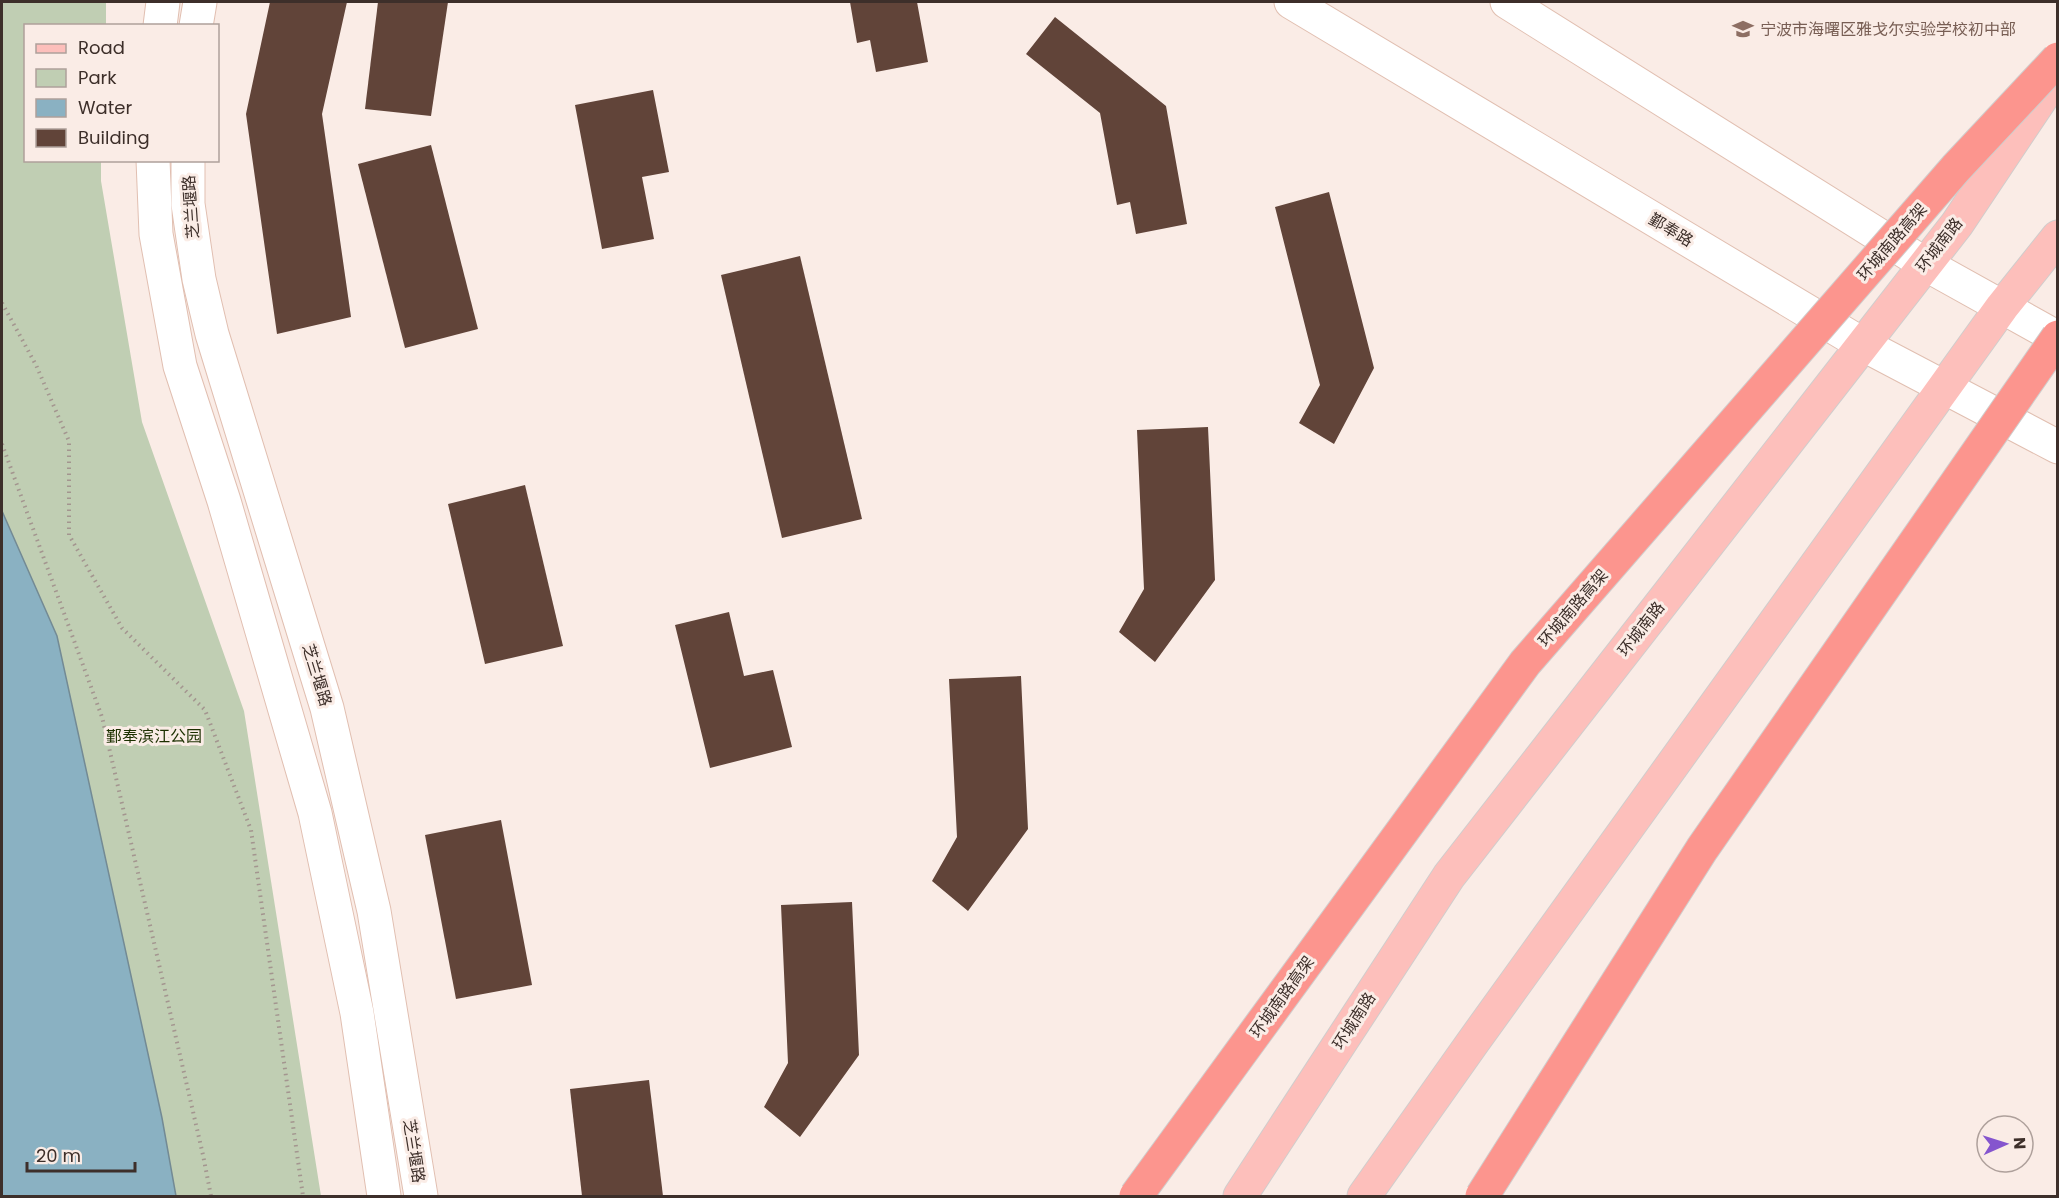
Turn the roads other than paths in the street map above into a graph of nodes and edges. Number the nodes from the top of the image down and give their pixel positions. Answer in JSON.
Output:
{"nodes":[{"id":1,"x":163,"y":2,"type":"edge"},
{"id":2,"x":200,"y":2,"type":"edge"},
{"id":3,"x":1291,"y":2,"type":"edge"},
{"id":4,"x":1507,"y":2,"type":"edge"},
{"id":5,"x":160,"y":24,"type":"edge"},
{"id":6,"x":196,"y":24,"type":"edge"},
{"id":7,"x":2058,"y":58,"type":"edge"},
{"id":8,"x":2058,"y":73,"type":"edge"},
{"id":9,"x":153,"y":162,"type":"edge"},
{"id":10,"x":188,"y":162,"type":"edge"},
{"id":11,"x":2058,"y":237,"type":"edge"},
{"id":12,"x":1924,"y":264,"type":"junction"},
{"id":13,"x":2002,"y":307,"type":"junction"},
{"id":14,"x":2058,"y":338,"type":"edge"},
{"id":15,"x":1862,"y":344,"type":"junction"},
{"id":16,"x":1944,"y":388,"type":"junction"},
{"id":17,"x":2058,"y":447,"type":"edge"},
{"id":18,"x":1389,"y":1160,"type":"junction"},
{"id":19,"x":384,"y":1197,"type":"edge"},
{"id":20,"x":421,"y":1197,"type":"edge"},
{"id":21,"x":1136,"y":1197,"type":"edge"},
{"id":22,"x":1240,"y":1197,"type":"edge"},
{"id":23,"x":1364,"y":1197,"type":"edge"},
{"id":24,"x":1370,"y":1197,"type":"edge"},
{"id":25,"x":1482,"y":1197,"type":"edge"}],
"edges":[{"from":1,"to":5,"type":"street"},
{"from":2,"to":6,"type":"street"},
{"from":3,"to":15,"type":"street","name":"鄞奉路"},
{"from":4,"to":12,"type":"street"},
{"from":7,"to":21,"type":"highway","name":"环城南路高架","bridge":true},
{"from":8,"to":12,"type":"main road","name":"环城南路"},
{"from":9,"to":19,"type":"street"},
{"from":10,"to":20,"type":"street","name":"芝兰堰路"},
{"from":11,"to":13,"type":"main road"},
{"from":12,"to":13,"type":"street"},
{"from":12,"to":15,"type":"main road","name":"环城南路"},
{"from":13,"to":14,"type":"street"},
{"from":13,"to":16,"type":"main road"},
{"from":14,"to":25,"type":"highway","bridge":true},
{"from":15,"to":16,"type":"street","name":"鄞奉路"},
{"from":15,"to":22,"type":"main road","name":"环城南路"},
{"from":16,"to":17,"type":"street","name":"鄞奉路"},
{"from":16,"to":18,"type":"main road"},
{"from":18,"to":23,"type":"main road"},
{"from":18,"to":24,"type":"street"}]}
